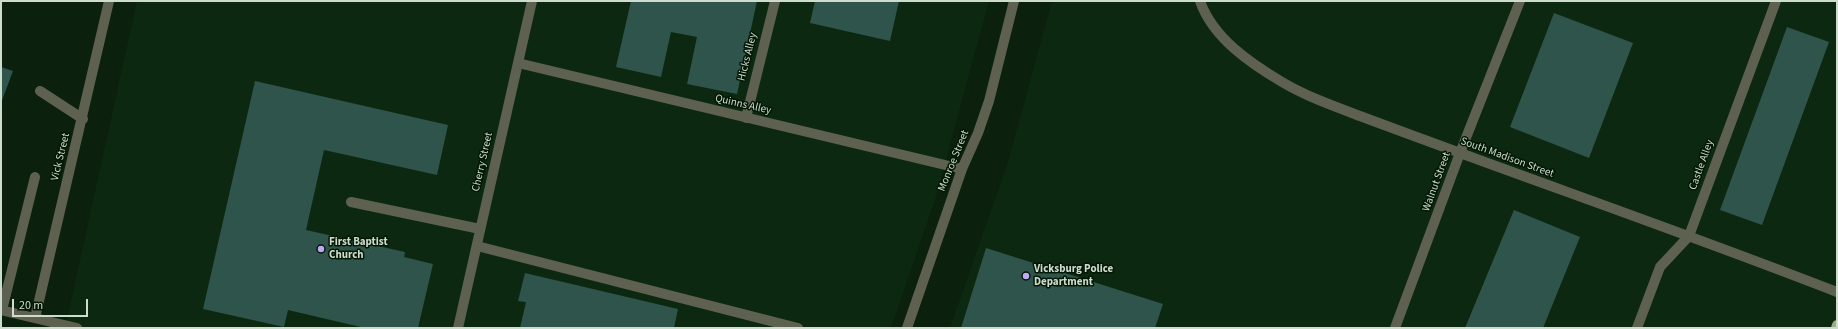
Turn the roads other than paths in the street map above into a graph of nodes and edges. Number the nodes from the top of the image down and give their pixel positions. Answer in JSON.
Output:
{"nodes":[{"id":1,"x":109,"y":1,"type":"edge"},
{"id":2,"x":532,"y":1,"type":"edge"},
{"id":3,"x":775,"y":1,"type":"edge"},
{"id":4,"x":1014,"y":1,"type":"edge"},
{"id":5,"x":1200,"y":1,"type":"edge"},
{"id":6,"x":1520,"y":1,"type":"edge"},
{"id":7,"x":1776,"y":1,"type":"edge"},
{"id":8,"x":518,"y":63,"type":"junction"},
{"id":9,"x":40,"y":91,"type":"dead end"},
{"id":10,"x":746,"y":118,"type":"junction"},
{"id":11,"x":83,"y":119,"type":"junction"},
{"id":12,"x":1460,"y":154,"type":"junction"},
{"id":13,"x":962,"y":169,"type":"junction"},
{"id":14,"x":35,"y":177,"type":"dead end"},
{"id":15,"x":351,"y":202,"type":"dead end"},
{"id":16,"x":480,"y":229,"type":"junction"},
{"id":17,"x":1689,"y":236,"type":"junction"},
{"id":18,"x":476,"y":246,"type":"junction"},
{"id":19,"x":1837,"y":292,"type":"edge"},
{"id":20,"x":2,"y":310,"type":"edge"},
{"id":21,"x":34,"y":318,"type":"junction"},
{"id":22,"x":77,"y":328,"type":"edge"},
{"id":23,"x":458,"y":328,"type":"edge"},
{"id":24,"x":798,"y":328,"type":"edge"},
{"id":25,"x":907,"y":328,"type":"edge"},
{"id":26,"x":1396,"y":328,"type":"edge"},
{"id":27,"x":1637,"y":328,"type":"edge"}],
"edges":[{"from":1,"to":11,"type":"street","name":"Vick Street"},
{"from":2,"to":8,"type":"street","name":"Cherry Street"},
{"from":3,"to":10,"type":"street","name":"Hicks Alley"},
{"from":4,"to":13,"type":"street","name":"Monroe Street"},
{"from":5,"to":12,"type":"street","name":"South Madison Street"},
{"from":6,"to":12,"type":"street","name":"Walnut Street"},
{"from":7,"to":17,"type":"street","name":"Castle Alley"},
{"from":8,"to":10,"type":"street","name":"Quinns Alley"},
{"from":8,"to":16,"type":"street","name":"Cherry Street"},
{"from":9,"to":11,"type":"street"},
{"from":10,"to":13,"type":"street","name":"Quinns Alley"},
{"from":11,"to":21,"type":"street","name":"Vick Street"},
{"from":12,"to":17,"type":"street","name":"South Madison Street"},
{"from":12,"to":26,"type":"street","name":"Walnut Street"},
{"from":13,"to":25,"type":"street","name":"Monroe Street"},
{"from":14,"to":20,"type":"street"},
{"from":15,"to":16,"type":"street"},
{"from":16,"to":18,"type":"street","name":"Cherry Street"},
{"from":17,"to":19,"type":"street","name":"South Madison Street"},
{"from":17,"to":27,"type":"street","name":"Castle Alley"},
{"from":18,"to":23,"type":"street","name":"Cherry Street"},
{"from":18,"to":24,"type":"street"},
{"from":20,"to":21,"type":"street"},
{"from":21,"to":22,"type":"street"}]}
